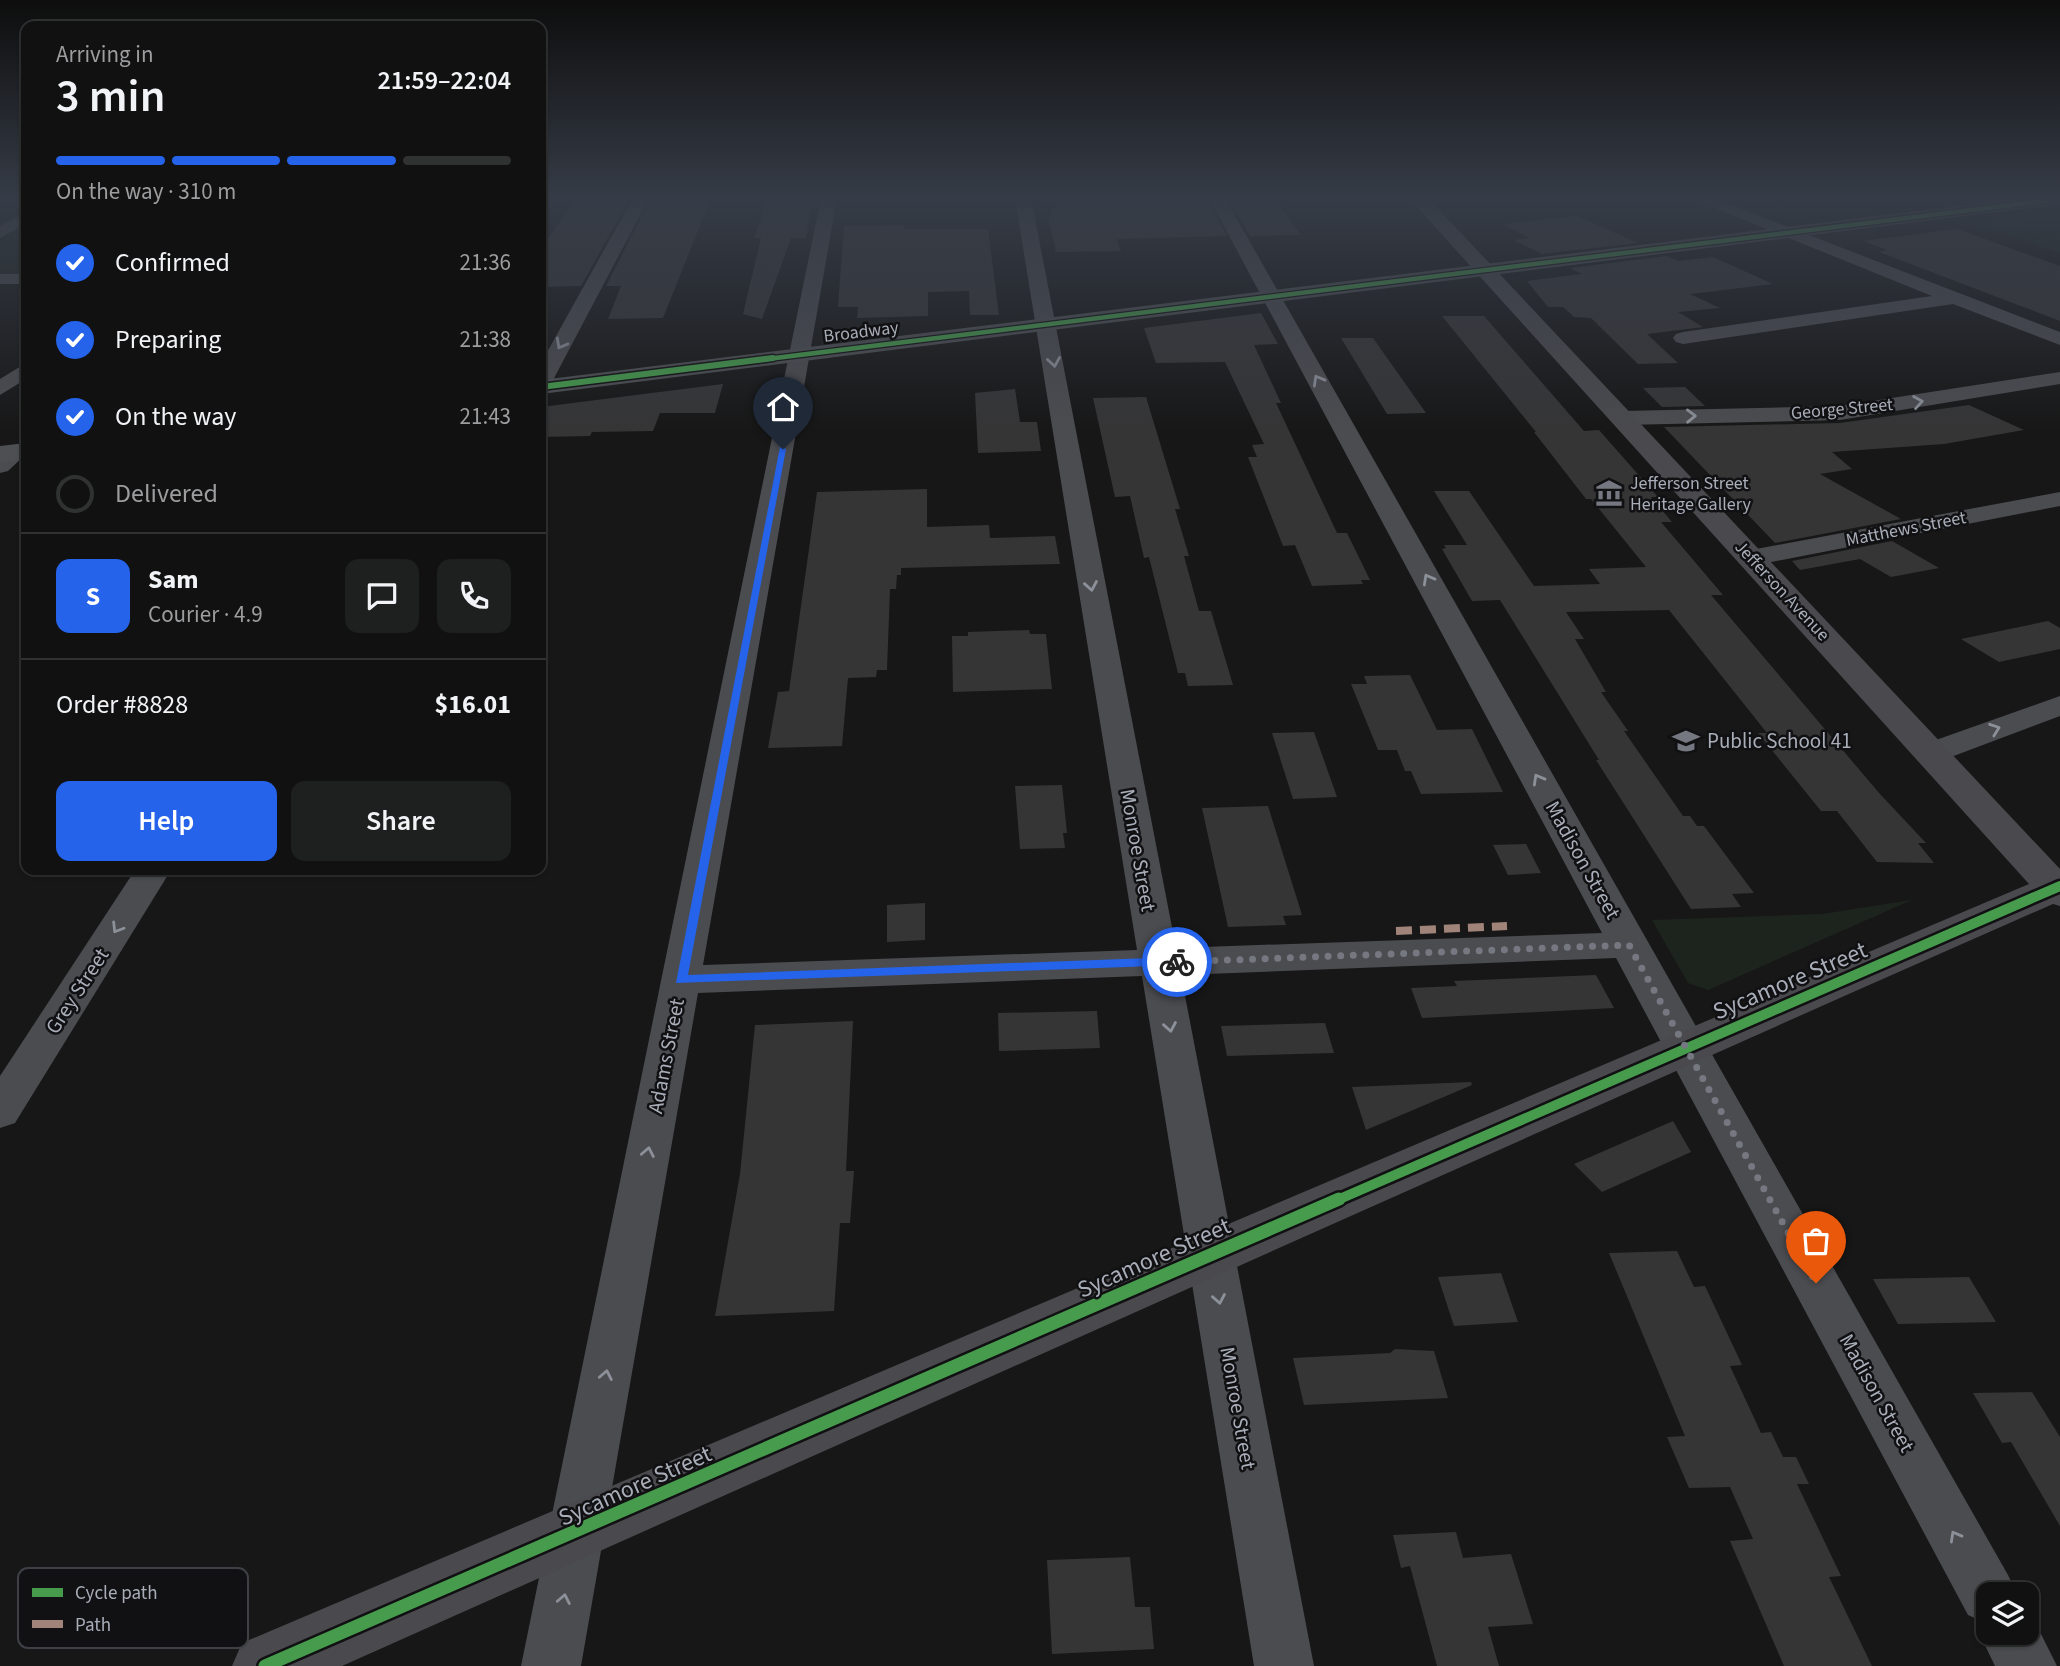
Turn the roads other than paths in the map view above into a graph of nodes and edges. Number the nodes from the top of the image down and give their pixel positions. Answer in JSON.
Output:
{"nodes":[{"id":1,"x":599,"y":276,"type":"edge"},
{"id":2,"x":816,"y":276,"type":"edge"},
{"id":3,"x":1038,"y":276,"type":"edge"},
{"id":4,"x":1260,"y":276,"type":"edge"},
{"id":5,"x":1441,"y":276,"type":"edge"},
{"id":6,"x":1492,"y":276,"type":"edge"},
{"id":7,"x":1897,"y":276,"type":"edge"},
{"id":8,"x":0,"y":279,"type":"edge"},
{"id":9,"x":21,"y":279,"type":"edge"},
{"id":10,"x":1272,"y":297,"type":"junction"},
{"id":11,"x":1954,"y":298,"type":"junction"},
{"id":12,"x":1048,"y":325,"type":"junction"},
{"id":13,"x":1683,"y":338,"type":"dead end"},
{"id":14,"x":2060,"y":339,"type":"edge"},
{"id":15,"x":801,"y":355,"type":"junction"},
{"id":16,"x":21,"y":373,"type":"edge"},
{"id":17,"x":546,"y":376,"type":"edge"},
{"id":18,"x":2060,"y":378,"type":"edge"},
{"id":19,"x":546,"y":384,"type":"edge"},
{"id":20,"x":0,"y":389,"type":"edge"},
{"id":21,"x":1623,"y":418,"type":"junction"},
{"id":22,"x":2060,"y":499,"type":"edge"},
{"id":23,"x":1751,"y":558,"type":"junction"},
{"id":24,"x":2060,"y":705,"type":"edge"},
{"id":25,"x":1931,"y":753,"type":"junction"},
{"id":26,"x":150,"y":875,"type":"edge"},
{"id":27,"x":2059,"y":889,"type":"edge"},
{"id":28,"x":1629,"y":945,"type":"junction"},
{"id":29,"x":1159,"y":962,"type":"junction"},
{"id":30,"x":680,"y":980,"type":"junction"},
{"id":31,"x":1686,"y":1047,"type":"junction"},
{"id":32,"x":0,"y":1111,"type":"edge"},
{"id":33,"x":1211,"y":1254,"type":"junction"},
{"id":34,"x":576,"y":1534,"type":"junction"},
{"id":35,"x":1981,"y":1582,"type":"edge"},
{"id":36,"x":2016,"y":1645,"type":"edge"},
{"id":37,"x":265,"y":1666,"type":"edge"},
{"id":38,"x":551,"y":1666,"type":"edge"},
{"id":39,"x":1284,"y":1666,"type":"edge"},
{"id":40,"x":2027,"y":1666,"type":"edge"}],
"edges":[{"from":1,"to":17,"type":"street","one_way":true},
{"from":2,"to":15,"type":"street","name":"Adams Street"},
{"from":3,"to":12,"type":"street","name":"Monroe Street"},
{"from":4,"to":10,"type":"street","name":"Madison Street"},
{"from":5,"to":10,"type":"main road","name":"Broadway"},
{"from":6,"to":21,"type":"street","name":"Jefferson Avenue"},
{"from":7,"to":11,"type":"street"},
{"from":8,"to":9,"type":"street"},
{"from":10,"to":12,"type":"main road","name":"Broadway"},
{"from":28,"to":10,"type":"street","name":"Madison Street","one_way":true},
{"from":11,"to":13,"type":"street"},
{"from":11,"to":14,"type":"street"},
{"from":12,"to":15,"type":"main road","name":"Broadway"},
{"from":12,"to":29,"type":"street","name":"Monroe Street","one_way":true},
{"from":15,"to":19,"type":"main road","name":"Broadway"},
{"from":15,"to":30,"type":"street","name":"Adams Street"},
{"from":16,"to":20,"type":"street"},
{"from":21,"to":18,"type":"street","name":"George Street","one_way":true},
{"from":21,"to":23,"type":"street","name":"Jefferson Avenue"},
{"from":22,"to":23,"type":"street","name":"Matthews Street"},
{"from":23,"to":25,"type":"street","name":"Jefferson Avenue"},
{"from":25,"to":24,"type":"street","one_way":true},
{"from":25,"to":27,"type":"street","name":"Jefferson Avenue"},
{"from":26,"to":32,"type":"street","name":"Grey Street","one_way":true},
{"from":27,"to":31,"type":"street","name":"Sycamore Street"},
{"from":28,"to":29,"type":"street"},
{"from":28,"to":31,"type":"street","name":"Madison Street"},
{"from":29,"to":30,"type":"street"},
{"from":29,"to":33,"type":"street","name":"Monroe Street","one_way":true},
{"from":34,"to":30,"type":"street","name":"Adams Street","one_way":true},
{"from":31,"to":33,"type":"street","name":"Sycamore Street"},
{"from":35,"to":31,"type":"street","name":"Madison Street","one_way":true},
{"from":33,"to":34,"type":"street","name":"Sycamore Street"},
{"from":33,"to":39,"type":"street","name":"Monroe Street","one_way":true},
{"from":34,"to":37,"type":"street","name":"Sycamore Street"},
{"from":38,"to":34,"type":"street","name":"Adams Street","one_way":true},
{"from":36,"to":40,"type":"street"}]}
